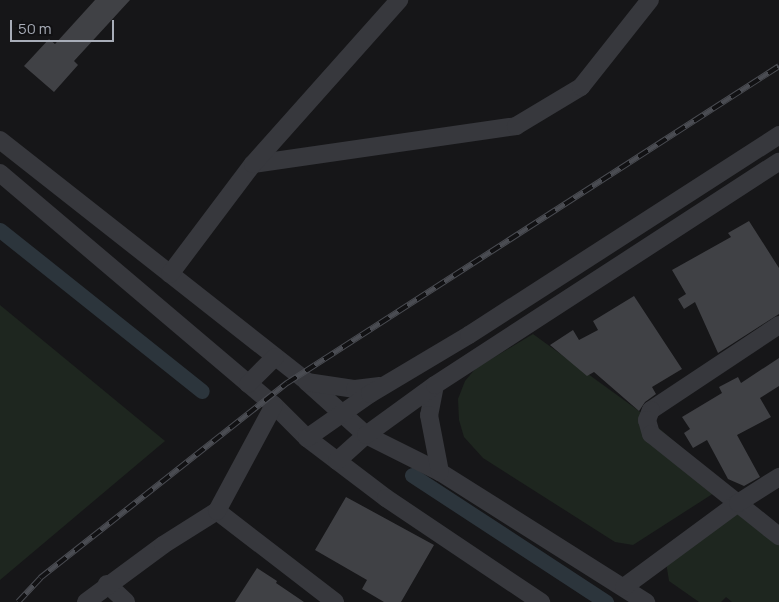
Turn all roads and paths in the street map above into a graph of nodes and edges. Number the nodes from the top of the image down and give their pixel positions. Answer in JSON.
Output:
{"nodes":[{"id":1,"x":400,"y":0,"type":"edge"},
{"id":2,"x":650,"y":0,"type":"edge"},
{"id":3,"x":779,"y":135,"type":"edge"},
{"id":4,"x":0,"y":140,"type":"edge"},
{"id":5,"x":779,"y":162,"type":"edge"},
{"id":6,"x":253,"y":164,"type":"junction"},
{"id":7,"x":0,"y":173,"type":"edge"},
{"id":8,"x":170,"y":274,"type":"junction"},
{"id":9,"x":779,"y":325,"type":"edge"},
{"id":10,"x":275,"y":357,"type":"junction"},
{"id":11,"x":306,"y":382,"type":"junction"},
{"id":12,"x":248,"y":384,"type":"junction"},
{"id":13,"x":388,"y":385,"type":"junction"},
{"id":14,"x":435,"y":385,"type":"junction"},
{"id":15,"x":274,"y":406,"type":"junction"},
{"id":16,"x":343,"y":414,"type":"junction"},
{"id":17,"x":366,"y":435,"type":"junction"},
{"id":18,"x":307,"y":438,"type":"junction"},
{"id":19,"x":337,"y":462,"type":"junction"},
{"id":20,"x":440,"y":472,"type":"junction"},
{"id":21,"x":779,"y":478,"type":"edge"},
{"id":22,"x":738,"y":503,"type":"junction"},
{"id":23,"x":217,"y":512,"type":"junction"},
{"id":24,"x":779,"y":536,"type":"edge"},
{"id":25,"x":107,"y":584,"type":"junction"},
{"id":26,"x":624,"y":587,"type":"junction"},
{"id":27,"x":86,"y":602,"type":"edge"},
{"id":28,"x":126,"y":602,"type":"edge"},
{"id":29,"x":335,"y":602,"type":"edge"},
{"id":30,"x":541,"y":602,"type":"edge"},
{"id":31,"x":646,"y":602,"type":"edge"}],
"edges":[{"from":1,"to":6,"type":"street"},
{"from":2,"to":6,"type":"street"},
{"from":3,"to":13,"type":"street"},
{"from":4,"to":8,"type":"street"},
{"from":5,"to":14,"type":"street"},
{"from":6,"to":8,"type":"street"},
{"from":7,"to":12,"type":"street"},
{"from":8,"to":10,"type":"street"},
{"from":9,"to":22,"type":"street"},
{"from":10,"to":11,"type":"street"},
{"from":10,"to":12,"type":"street"},
{"from":11,"to":13,"type":"street"},
{"from":11,"to":16,"type":"street"},
{"from":12,"to":15,"type":"street"},
{"from":13,"to":16,"type":"street"},
{"from":14,"to":17,"type":"street"},
{"from":14,"to":20,"type":"street"},
{"from":15,"to":18,"type":"street"},
{"from":15,"to":23,"type":"street"},
{"from":16,"to":17,"type":"street"},
{"from":16,"to":18,"type":"street"},
{"from":17,"to":19,"type":"street"},
{"from":17,"to":20,"type":"street"},
{"from":18,"to":19,"type":"street"},
{"from":19,"to":30,"type":"street"},
{"from":20,"to":26,"type":"street"},
{"from":21,"to":22,"type":"street"},
{"from":22,"to":24,"type":"street"},
{"from":22,"to":26,"type":"street"},
{"from":23,"to":25,"type":"street"},
{"from":23,"to":29,"type":"street"},
{"from":25,"to":27,"type":"street"},
{"from":25,"to":28,"type":"street"},
{"from":26,"to":31,"type":"street"}]}
